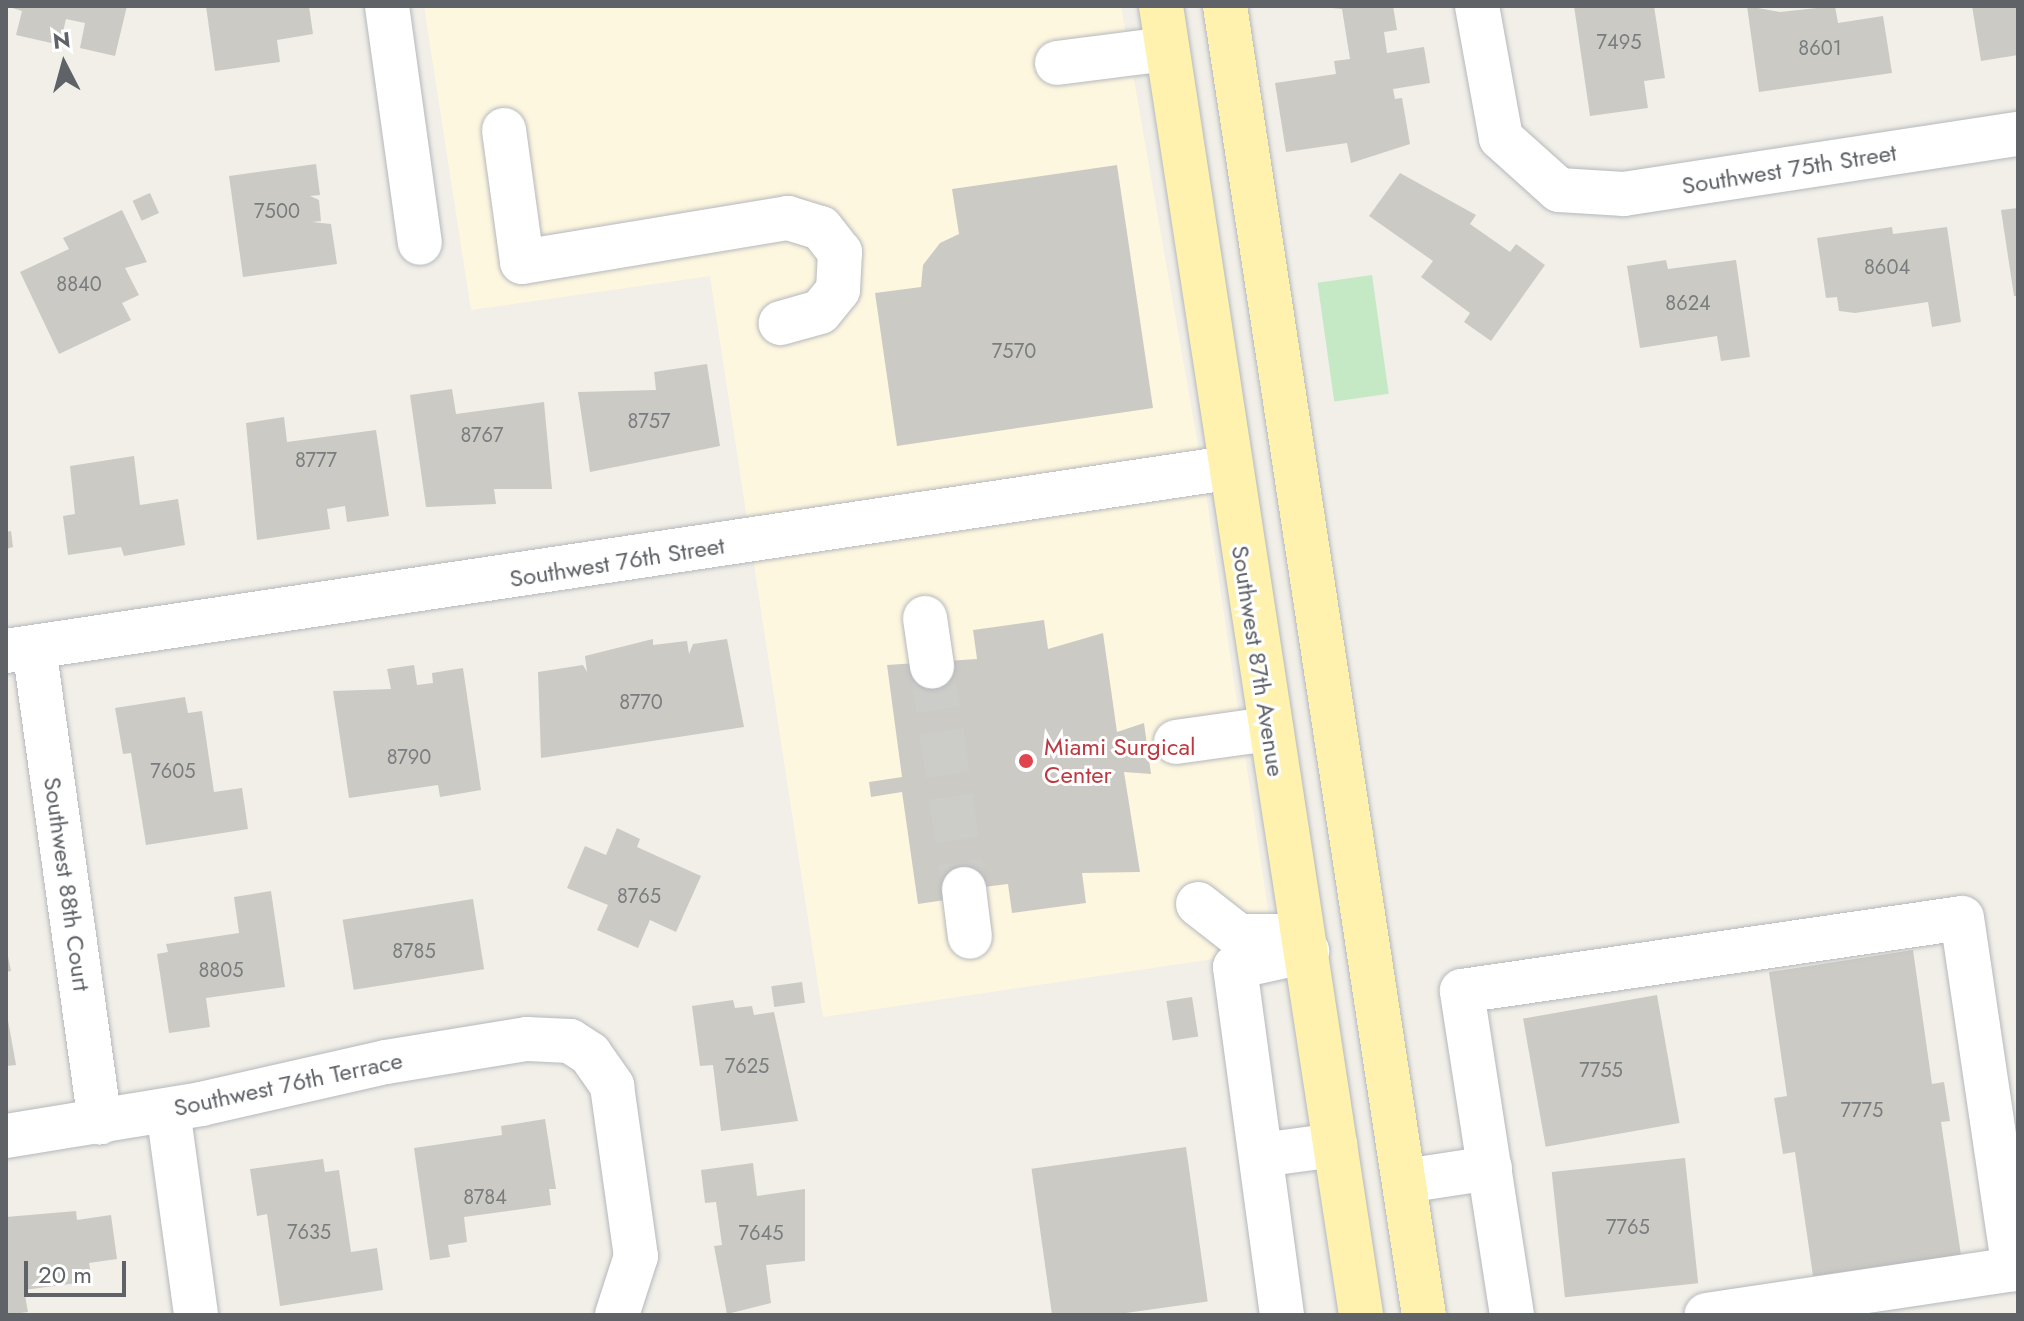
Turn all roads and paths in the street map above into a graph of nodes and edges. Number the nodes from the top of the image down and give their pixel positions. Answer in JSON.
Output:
{"nodes":[{"id":1,"x":387,"y":6,"type":"edge"},
{"id":2,"x":1161,"y":6,"type":"edge"},
{"id":3,"x":1225,"y":6,"type":"edge"},
{"id":4,"x":1477,"y":6,"type":"edge"},
{"id":5,"x":1167,"y":49,"type":"junction"},
{"id":6,"x":1057,"y":63,"type":"dead end"},
{"id":7,"x":1239,"y":110,"type":"junction"},
{"id":8,"x":504,"y":130,"type":"dead end"},
{"id":9,"x":2018,"y":134,"type":"edge"},
{"id":10,"x":420,"y":243,"type":"dead end"},
{"id":11,"x":781,"y":323,"type":"dead end"},
{"id":12,"x":1291,"y":458,"type":"junction"},
{"id":13,"x":1227,"y":468,"type":"junction"},
{"id":14,"x":925,"y":618,"type":"dead end"},
{"id":15,"x":20,"y":649,"type":"edge"},
{"id":16,"x":932,"y":666,"type":"tunnel mouth"},
{"id":17,"x":1269,"y":729,"type":"junction"},
{"id":18,"x":1176,"y":742,"type":"dead end"},
{"id":19,"x":964,"y":889,"type":"tunnel mouth"},
{"id":20,"x":1198,"y":904,"type":"dead end"},
{"id":21,"x":970,"y":937,"type":"dead end"},
{"id":22,"x":1306,"y":943,"type":"junction"},
{"id":23,"x":1370,"y":944,"type":"junction"},
{"id":24,"x":168,"y":1110,"type":"junction"},
{"id":25,"x":100,"y":1122,"type":"junction"},
{"id":26,"x":6,"y":1136,"type":"edge"},
{"id":27,"x":1335,"y":1145,"type":"junction"},
{"id":28,"x":1261,"y":1155,"type":"junction"},
{"id":29,"x":1490,"y":1168,"type":"junction"},
{"id":30,"x":1405,"y":1181,"type":"junction"},
{"id":31,"x":196,"y":1315,"type":"edge"},
{"id":32,"x":617,"y":1315,"type":"edge"},
{"id":33,"x":1282,"y":1315,"type":"edge"},
{"id":34,"x":1361,"y":1315,"type":"edge"},
{"id":35,"x":1424,"y":1315,"type":"edge"},
{"id":36,"x":1512,"y":1315,"type":"edge"},
{"id":37,"x":1706,"y":1315,"type":"edge"}],
"edges":[{"from":1,"to":10,"type":"street"},
{"from":2,"to":5,"type":"main road","name":"Southwest 87th Avenue"},
{"from":3,"to":7,"type":"main road"},
{"from":4,"to":9,"type":"street","name":"Southwest 75th Street"},
{"from":5,"to":6,"type":"street"},
{"from":5,"to":7,"type":"main road"},
{"from":5,"to":13,"type":"main road","name":"Southwest 87th Avenue"},
{"from":7,"to":12,"type":"main road"},
{"from":8,"to":11,"type":"street"},
{"from":12,"to":13,"type":"main road"},
{"from":12,"to":23,"type":"main road"},
{"from":13,"to":15,"type":"street","name":"Southwest 76th Street"},
{"from":13,"to":17,"type":"main road","name":"Southwest 87th Avenue"},
{"from":14,"to":16,"type":"street"},
{"from":15,"to":25,"type":"street","name":"Southwest 88th Court"},
{"from":17,"to":18,"type":"street"},
{"from":17,"to":22,"type":"main road","name":"Southwest 87th Avenue"},
{"from":19,"to":21,"type":"street"},
{"from":20,"to":22,"type":"street"},
{"from":22,"to":23,"type":"main road"},
{"from":22,"to":27,"type":"main road","name":"Southwest 87th Avenue"},
{"from":22,"to":28,"type":"street"},
{"from":23,"to":30,"type":"main road"},
{"from":24,"to":25,"type":"street","name":"Southwest 76th Terrace"},
{"from":24,"to":31,"type":"street"},
{"from":24,"to":32,"type":"street","name":"Southwest 76th Terrace"},
{"from":25,"to":26,"type":"street","name":"Southwest 76th Terrace"},
{"from":27,"to":28,"type":"street"},
{"from":27,"to":34,"type":"main road","name":"Southwest 87th Avenue"},
{"from":28,"to":33,"type":"street"},
{"from":29,"to":30,"type":"street"},
{"from":29,"to":36,"type":"street"},
{"from":29,"to":37,"type":"street"},
{"from":30,"to":35,"type":"main road"}]}
